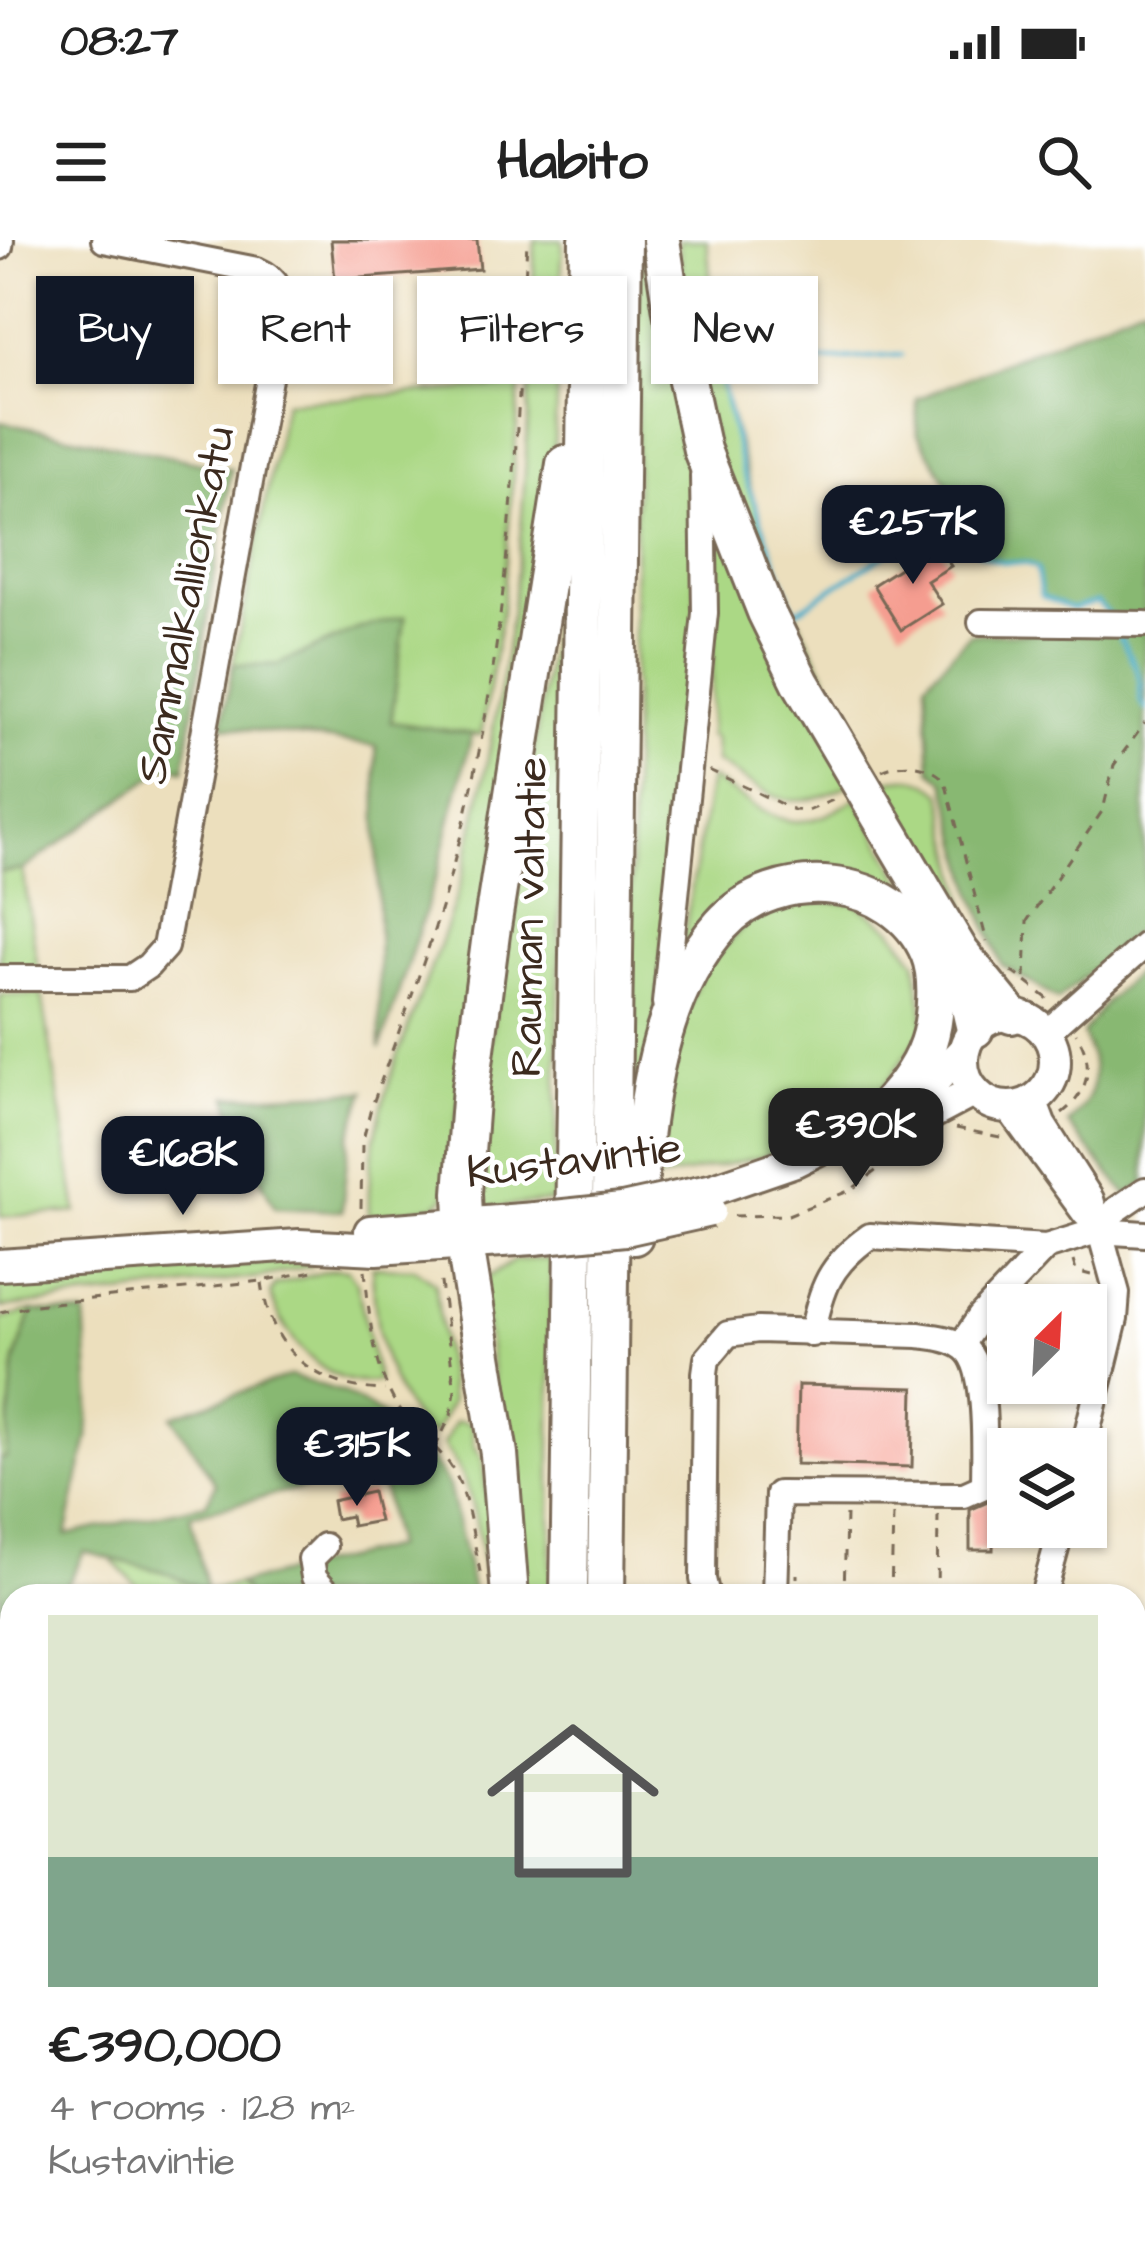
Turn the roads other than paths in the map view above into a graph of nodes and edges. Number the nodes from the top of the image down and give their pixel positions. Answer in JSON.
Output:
{"nodes":[{"id":1,"x":104,"y":240,"type":"edge"},
{"id":2,"x":588,"y":240,"type":"edge"},
{"id":3,"x":623,"y":240,"type":"edge"},
{"id":4,"x":661,"y":240,"type":"edge"},
{"id":5,"x":587,"y":276,"type":"edge"},
{"id":6,"x":576,"y":384,"type":"edge"},
{"id":7,"x":586,"y":384,"type":"edge"},
{"id":8,"x":702,"y":450,"type":"junction"},
{"id":9,"x":981,"y":622,"type":"dead end"},
{"id":10,"x":1145,"y":624,"type":"edge"},
{"id":11,"x":1145,"y":945,"type":"edge"},
{"id":12,"x":930,"y":955,"type":"junction"},
{"id":13,"x":0,"y":978,"type":"edge"},
{"id":14,"x":1011,"y":1015,"type":"junction"},
{"id":15,"x":1055,"y":1025,"type":"junction"},
{"id":16,"x":970,"y":1039,"type":"junction"},
{"id":17,"x":661,"y":1047,"type":"junction"},
{"id":18,"x":974,"y":1091,"type":"junction"},
{"id":19,"x":1027,"y":1116,"type":"junction"},
{"id":20,"x":871,"y":1124,"type":"junction"},
{"id":21,"x":1145,"y":1190,"type":"edge"},
{"id":22,"x":715,"y":1206,"type":"junction"},
{"id":23,"x":1097,"y":1231,"type":"junction"},
{"id":24,"x":465,"y":1233,"type":"junction"},
{"id":25,"x":1145,"y":1234,"type":"edge"},
{"id":26,"x":1046,"y":1247,"type":"junction"},
{"id":27,"x":0,"y":1265,"type":"edge"},
{"id":28,"x":812,"y":1334,"type":"junction"},
{"id":29,"x":961,"y":1345,"type":"junction"},
{"id":30,"x":608,"y":1412,"type":"junction"},
{"id":31,"x":988,"y":1428,"type":"edge"},
{"id":32,"x":1088,"y":1428,"type":"edge"},
{"id":33,"x":987,"y":1489,"type":"edge"},
{"id":34,"x":324,"y":1546,"type":"dead end"},
{"id":35,"x":1056,"y":1548,"type":"edge"},
{"id":36,"x":320,"y":1584,"type":"edge"},
{"id":37,"x":496,"y":1584,"type":"edge"},
{"id":38,"x":569,"y":1584,"type":"edge"},
{"id":39,"x":606,"y":1584,"type":"edge"},
{"id":40,"x":704,"y":1584,"type":"edge"},
{"id":41,"x":775,"y":1584,"type":"edge"},
{"id":42,"x":1046,"y":1584,"type":"edge"}],
"edges":[{"from":1,"to":13,"type":"street","name":"Sammalkallionkatu"},
{"from":2,"to":5,"type":"highway","name":"Rauman valtatie"},
{"from":3,"to":30,"type":"highway","name":"Rauman valtatie"},
{"from":4,"to":8,"type":"highway"},
{"from":6,"to":24,"type":"highway"},
{"from":7,"to":38,"type":"highway","name":"Rauman valtatie"},
{"from":8,"to":14,"type":"highway"},
{"from":8,"to":17,"type":"street"},
{"from":9,"to":10,"type":"street"},
{"from":11,"to":15,"type":"street"},
{"from":12,"to":16,"type":"highway"},
{"from":12,"to":17,"type":"highway"},
{"from":12,"to":20,"type":"highway"},
{"from":14,"to":15,"type":"main road"},
{"from":14,"to":16,"type":"main road"},
{"from":15,"to":19,"type":"main road"},
{"from":16,"to":18,"type":"main road"},
{"from":16,"to":20,"type":"main road","name":"Kustavintie"},
{"from":17,"to":30,"type":"highway"},
{"from":18,"to":19,"type":"main road"},
{"from":18,"to":22,"type":"main road","name":"Kustavintie"},
{"from":19,"to":23,"type":"street"},
{"from":20,"to":22,"type":"main road","name":"Kustavintie"},
{"from":21,"to":23,"type":"street"},
{"from":22,"to":24,"type":"main road","name":"Kustavintie","bridge":true},
{"from":23,"to":25,"type":"street"},
{"from":23,"to":26,"type":"street"},
{"from":23,"to":32,"type":"street"},
{"from":24,"to":27,"type":"main road","name":"Kustavintie"},
{"from":24,"to":37,"type":"highway"},
{"from":26,"to":28,"type":"street"},
{"from":26,"to":29,"type":"street"},
{"from":28,"to":29,"type":"street"},
{"from":28,"to":40,"type":"street"},
{"from":29,"to":31,"type":"street"},
{"from":30,"to":39,"type":"highway","name":"Rauman valtatie"},
{"from":33,"to":41,"type":"street"},
{"from":34,"to":36,"type":"street"},
{"from":35,"to":42,"type":"street"}]}
